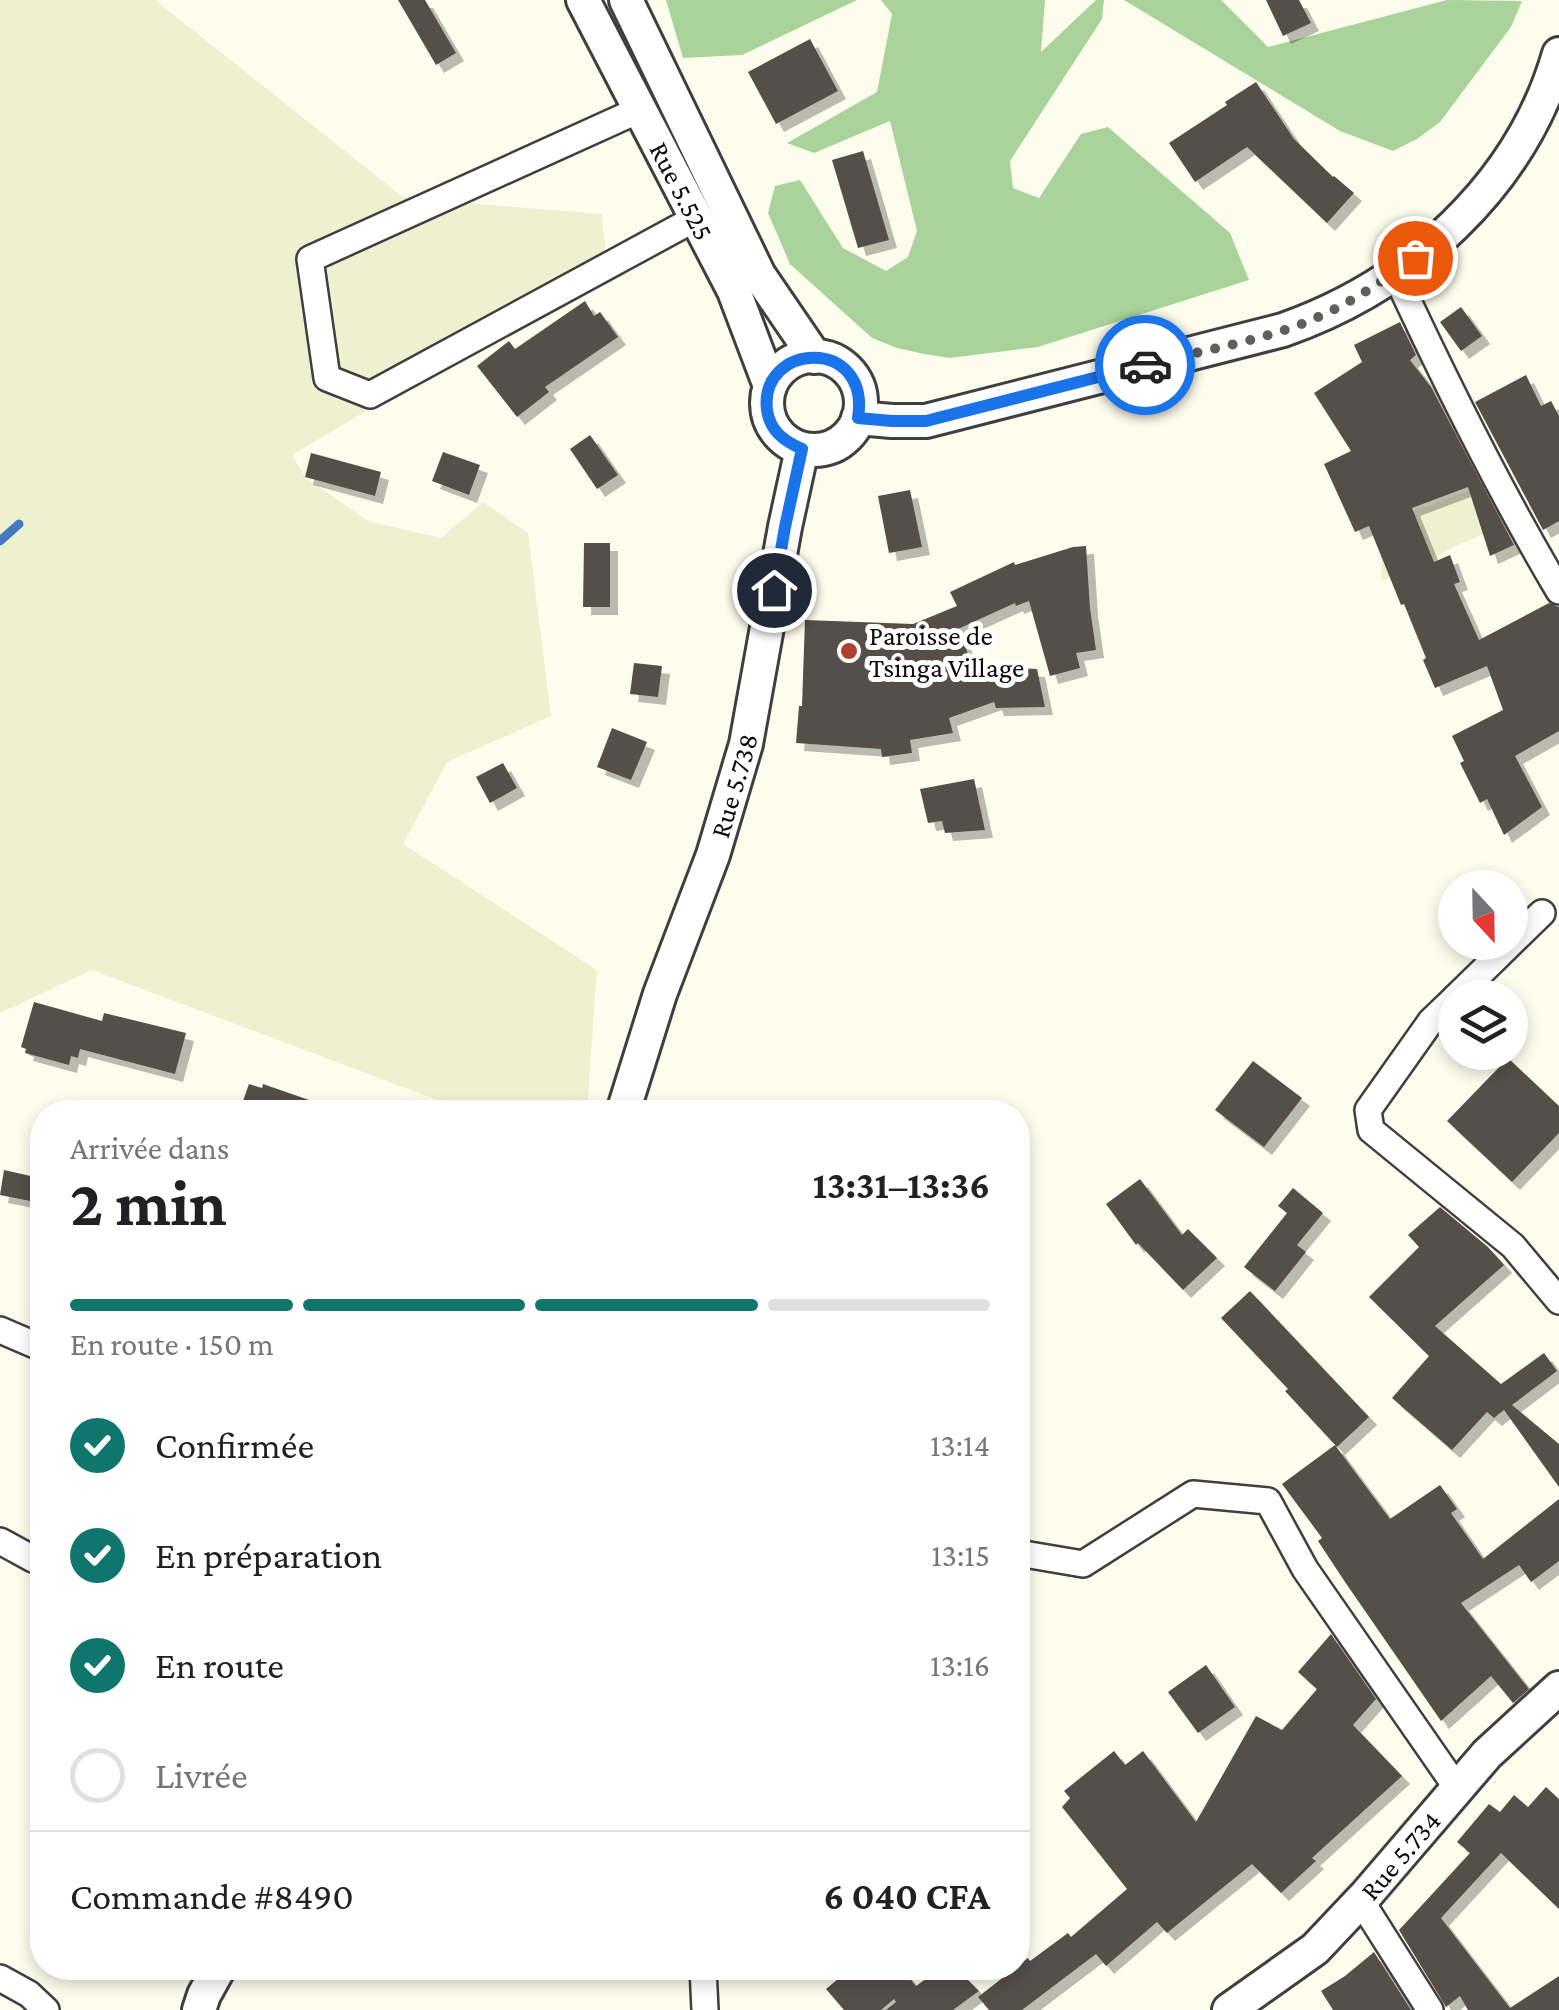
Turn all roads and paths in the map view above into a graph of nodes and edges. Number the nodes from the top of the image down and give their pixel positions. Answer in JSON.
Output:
{"nodes":[{"id":1,"x":583,"y":0,"type":"edge"},
{"id":2,"x":638,"y":5,"type":"edge"},
{"id":3,"x":1559,"y":54,"type":"edge"},
{"id":4,"x":641,"y":109,"type":"junction"},
{"id":5,"x":696,"y":218,"type":"junction"},
{"id":6,"x":1395,"y":273,"type":"junction"},
{"id":7,"x":816,"y":356,"type":"junction"},
{"id":8,"x":770,"y":386,"type":"junction"},
{"id":9,"x":858,"y":418,"type":"junction"},
{"id":10,"x":802,"y":449,"type":"junction"},
{"id":11,"x":1559,"y":590,"type":"edge"},
{"id":12,"x":1542,"y":914,"type":"dead end"},
{"id":13,"x":1474,"y":980,"type":"edge"},
{"id":14,"x":1438,"y":1014,"type":"edge"},
{"id":15,"x":627,"y":1100,"type":"edge"},
{"id":16,"x":1559,"y":1302,"type":"edge"},
{"id":17,"x":0,"y":1330,"type":"edge"},
{"id":18,"x":30,"y":1343,"type":"edge"},
{"id":19,"x":0,"y":1542,"type":"edge"},
{"id":20,"x":1030,"y":1555,"type":"edge"},
{"id":21,"x":30,"y":1557,"type":"edge"},
{"id":22,"x":1555,"y":1700,"type":"edge"},
{"id":23,"x":1458,"y":1788,"type":"junction"},
{"id":24,"x":1361,"y":1901,"type":"junction"},
{"id":25,"x":0,"y":1978,"type":"edge"},
{"id":26,"x":212,"y":1980,"type":"edge"},
{"id":27,"x":704,"y":1980,"type":"edge"},
{"id":28,"x":46,"y":2010,"type":"edge"},
{"id":29,"x":198,"y":2010,"type":"edge"},
{"id":30,"x":705,"y":2010,"type":"edge"},
{"id":31,"x":1230,"y":2010,"type":"edge"},
{"id":32,"x":1430,"y":2010,"type":"edge"}],
"edges":[{"from":1,"to":4,"type":"street","name":"Rue 5.525"},
{"from":2,"to":7,"type":"street","name":"Rue 5.525"},
{"from":3,"to":6,"type":"street"},
{"from":4,"to":5,"type":"street","name":"Rue 5.525"},
{"from":4,"to":5,"type":"street"},
{"from":5,"to":8,"type":"street","name":"Rue 5.525"},
{"from":6,"to":9,"type":"street"},
{"from":6,"to":11,"type":"street"},
{"from":7,"to":8,"type":"street"},
{"from":7,"to":9,"type":"street"},
{"from":8,"to":10,"type":"street"},
{"from":9,"to":10,"type":"street"},
{"from":10,"to":15,"type":"street","name":"Rue 5.738"},
{"from":12,"to":13,"type":"street"},
{"from":14,"to":16,"type":"street"},
{"from":17,"to":18,"type":"street"},
{"from":19,"to":21,"type":"street"},
{"from":20,"to":23,"type":"street"},
{"from":22,"to":23,"type":"street","name":"Rue 5.734"},
{"from":23,"to":24,"type":"street","name":"Rue 5.734"},
{"from":24,"to":31,"type":"street","name":"Rue 5.734"},
{"from":24,"to":32,"type":"street"},
{"from":25,"to":28,"type":"street"},
{"from":26,"to":29,"type":"street"},
{"from":27,"to":30,"type":"street"}]}
